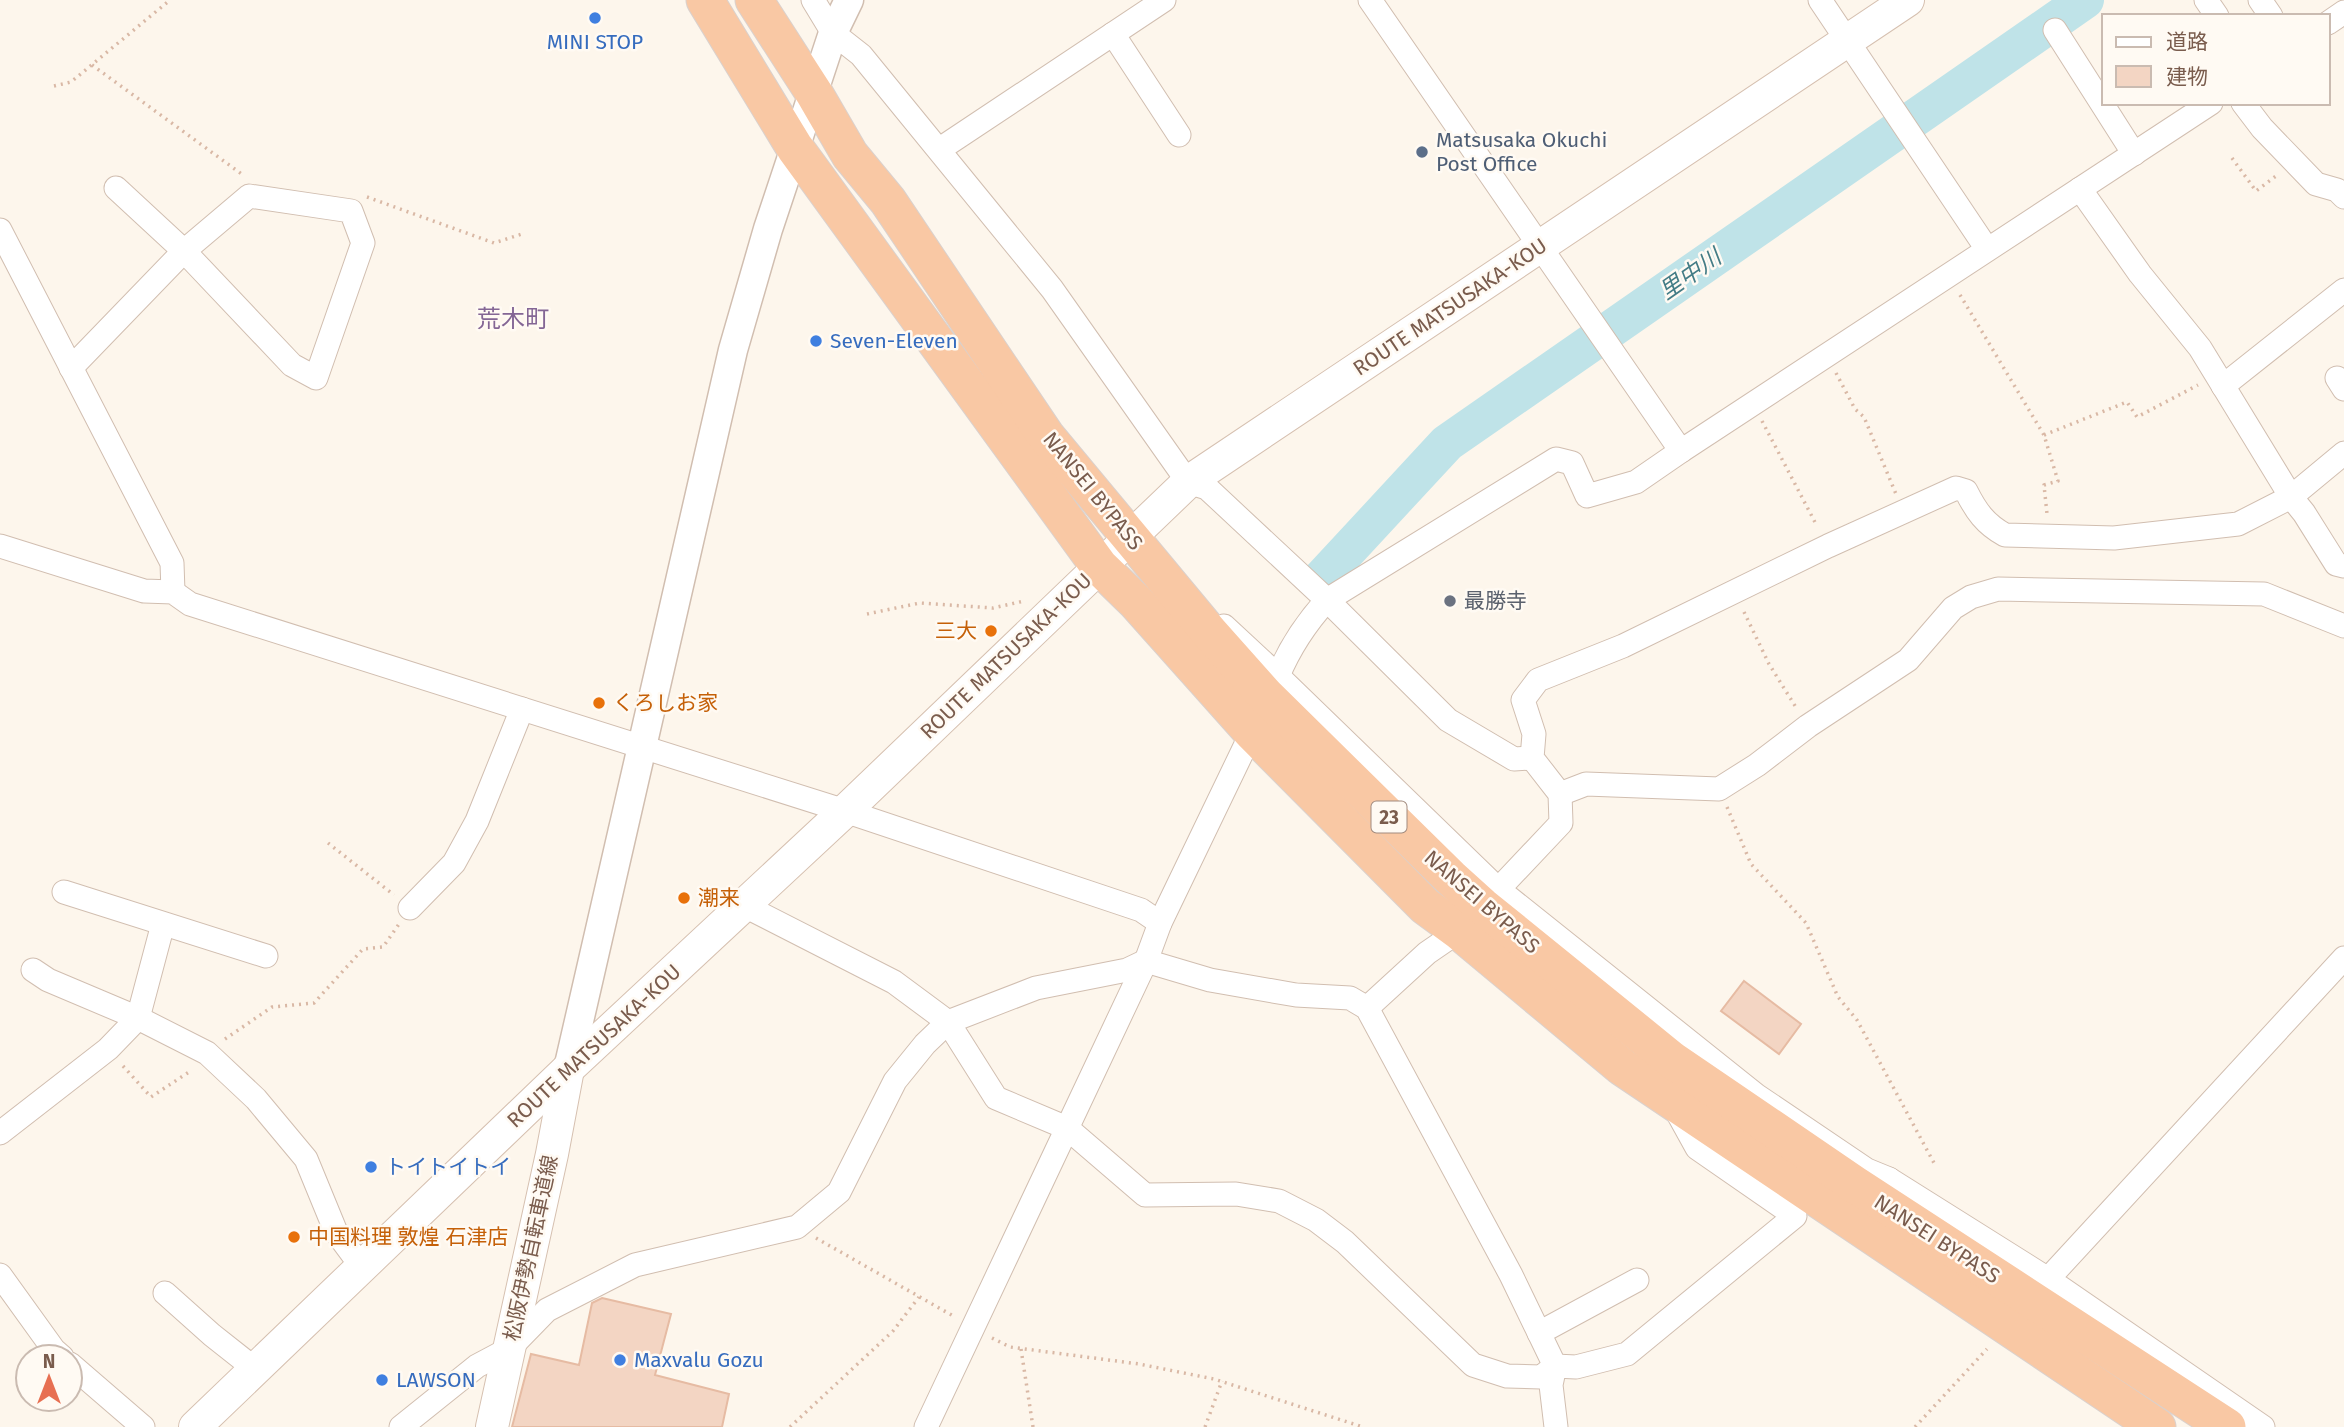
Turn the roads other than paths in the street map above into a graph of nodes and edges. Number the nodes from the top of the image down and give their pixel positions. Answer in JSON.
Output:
{"nodes":[{"id":1,"x":705,"y":0,"type":"edge"},
{"id":2,"x":754,"y":0,"type":"edge"},
{"id":3,"x":813,"y":0,"type":"edge"},
{"id":4,"x":849,"y":0,"type":"edge"},
{"id":5,"x":1164,"y":0,"type":"edge"},
{"id":6,"x":1370,"y":0,"type":"edge"},
{"id":7,"x":1819,"y":0,"type":"edge"},
{"id":8,"x":1908,"y":0,"type":"edge"},
{"id":9,"x":2055,"y":30,"type":"dead end"},
{"id":10,"x":834,"y":33,"type":"junction"},
{"id":11,"x":1113,"y":34,"type":"junction"},
{"id":12,"x":1847,"y":41,"type":"junction"},
{"id":13,"x":814,"y":93,"type":"junction"},
{"id":14,"x":2102,"y":104,"type":"edge"},
{"id":15,"x":2103,"y":105,"type":"edge"},
{"id":16,"x":2208,"y":105,"type":"edge"},
{"id":17,"x":2245,"y":105,"type":"edge"},
{"id":18,"x":1179,"y":135,"type":"dead end"},
{"id":19,"x":795,"y":148,"type":"junction"},
{"id":20,"x":940,"y":149,"type":"junction"},
{"id":21,"x":2134,"y":154,"type":"junction"},
{"id":22,"x":116,"y":188,"type":"dead end"},
{"id":23,"x":2080,"y":189,"type":"junction"},
{"id":24,"x":2342,"y":189,"type":"edge"},
{"id":25,"x":0,"y":230,"type":"edge"},
{"id":26,"x":1540,"y":246,"type":"junction"},
{"id":27,"x":1987,"y":249,"type":"junction"},
{"id":28,"x":184,"y":251,"type":"junction"},
{"id":29,"x":2342,"y":297,"type":"edge"},
{"id":30,"x":71,"y":368,"type":"junction"},
{"id":31,"x":2220,"y":381,"type":"junction"},
{"id":32,"x":1681,"y":451,"type":"junction"},
{"id":33,"x":2344,"y":453,"type":"edge"},
{"id":34,"x":1188,"y":482,"type":"junction"},
{"id":35,"x":2291,"y":497,"type":"junction"},
{"id":36,"x":1130,"y":536,"type":"junction"},
{"id":37,"x":0,"y":546,"type":"edge"},
{"id":38,"x":1099,"y":566,"type":"junction"},
{"id":39,"x":2344,"y":566,"type":"edge"},
{"id":40,"x":173,"y":592,"type":"junction"},
{"id":41,"x":1327,"y":600,"type":"junction"},
{"id":42,"x":2344,"y":626,"type":"edge"},
{"id":43,"x":1209,"y":632,"type":"junction"},
{"id":44,"x":1278,"y":676,"type":"junction"},
{"id":45,"x":522,"y":709,"type":"junction"},
{"id":46,"x":1252,"y":732,"type":"junction"},
{"id":47,"x":642,"y":747,"type":"junction"},
{"id":48,"x":1532,"y":758,"type":"junction"},
{"id":49,"x":1560,"y":794,"type":"junction"},
{"id":50,"x":845,"y":811,"type":"junction"},
{"id":51,"x":64,"y":892,"type":"dead end"},
{"id":52,"x":743,"y":905,"type":"junction"},
{"id":53,"x":410,"y":908,"type":"road end"},
{"id":54,"x":1479,"y":908,"type":"junction"},
{"id":55,"x":1160,"y":923,"type":"junction"},
{"id":56,"x":163,"y":924,"type":"junction"},
{"id":57,"x":266,"y":956,"type":"dead end"},
{"id":58,"x":2344,"y":958,"type":"edge"},
{"id":59,"x":1146,"y":961,"type":"junction"},
{"id":60,"x":33,"y":970,"type":"dead end"},
{"id":61,"x":1367,"y":1008,"type":"junction"},
{"id":62,"x":138,"y":1018,"type":"junction"},
{"id":63,"x":948,"y":1022,"type":"junction"},
{"id":64,"x":568,"y":1069,"type":"junction"},
{"id":65,"x":1671,"y":1101,"type":"junction"},
{"id":66,"x":1067,"y":1128,"type":"junction"},
{"id":67,"x":0,"y":1133,"type":"edge"},
{"id":68,"x":1889,"y":1179,"type":"junction"},
{"id":69,"x":1854,"y":1184,"type":"junction"},
{"id":70,"x":362,"y":1267,"type":"junction"},
{"id":71,"x":0,"y":1275,"type":"edge"},
{"id":72,"x":2048,"y":1279,"type":"junction"},
{"id":73,"x":1637,"y":1280,"type":"dead end"},
{"id":74,"x":165,"y":1293,"type":"dead end"},
{"id":75,"x":1539,"y":1334,"type":"junction"},
{"id":76,"x":49,"y":1343,"type":"edge"},
{"id":77,"x":509,"y":1349,"type":"junction"},
{"id":78,"x":1555,"y":1366,"type":"junction"},
{"id":79,"x":255,"y":1369,"type":"junction"},
{"id":80,"x":84,"y":1376,"type":"edge"},
{"id":81,"x":143,"y":1427,"type":"edge"},
{"id":82,"x":195,"y":1427,"type":"edge"},
{"id":83,"x":401,"y":1427,"type":"edge"},
{"id":84,"x":492,"y":1427,"type":"edge"},
{"id":85,"x":926,"y":1427,"type":"edge"},
{"id":86,"x":1556,"y":1427,"type":"edge"},
{"id":87,"x":2157,"y":1427,"type":"edge"},
{"id":88,"x":2227,"y":1427,"type":"edge"},
{"id":89,"x":2263,"y":1427,"type":"edge"}],
"edges":[{"from":1,"to":19,"type":"highway","name":"NANSEI BYPASS","number":"23"},
{"from":2,"to":13,"type":"highway","name":"NANSEI BYPASS","number":"23"},
{"from":3,"to":10,"type":"street"},
{"from":4,"to":10,"type":"street"},
{"from":5,"to":11,"type":"street"},
{"from":6,"to":26,"type":"street"},
{"from":7,"to":12,"type":"street"},
{"from":8,"to":12,"type":"main road","name":"ROUTE MATSUSAKA-KOU"},
{"from":9,"to":14,"type":"street"},
{"from":10,"to":13,"type":"street"},
{"from":10,"to":20,"type":"street"},
{"from":11,"to":18,"type":"street"},
{"from":11,"to":20,"type":"street"},
{"from":12,"to":26,"type":"main road","name":"ROUTE MATSUSAKA-KOU"},
{"from":12,"to":27,"type":"street"},
{"from":13,"to":19,"type":"street"},
{"from":13,"to":36,"type":"highway","name":"NANSEI BYPASS","number":"23"},
{"from":15,"to":21,"type":"street"},
{"from":16,"to":21,"type":"street"},
{"from":17,"to":24,"type":"street"},
{"from":19,"to":38,"type":"highway","name":"NANSEI BYPASS","number":"23"},
{"from":19,"to":47,"type":"street"},
{"from":20,"to":34,"type":"street"},
{"from":21,"to":23,"type":"street"},
{"from":22,"to":28,"type":"street"},
{"from":23,"to":27,"type":"street"},
{"from":23,"to":31,"type":"street"},
{"from":25,"to":30,"type":"street"},
{"from":26,"to":32,"type":"street"},
{"from":26,"to":34,"type":"main road","name":"ROUTE MATSUSAKA-KOU"},
{"from":27,"to":32,"type":"street"},
{"from":28,"to":28,"type":"street"},
{"from":28,"to":30,"type":"street"},
{"from":29,"to":31,"type":"street"},
{"from":30,"to":40,"type":"street"},
{"from":31,"to":35,"type":"street"},
{"from":32,"to":41,"type":"street"},
{"from":33,"to":35,"type":"street"},
{"from":34,"to":36,"type":"main road","name":"ROUTE MATSUSAKA-KOU"},
{"from":34,"to":41,"type":"street"},
{"from":35,"to":39,"type":"street"},
{"from":35,"to":48,"type":"street"},
{"from":36,"to":38,"type":"main road","name":"ROUTE MATSUSAKA-KOU"},
{"from":36,"to":43,"type":"highway","name":"NANSEI BYPASS","number":"23"},
{"from":37,"to":40,"type":"street"},
{"from":38,"to":46,"type":"highway","name":"NANSEI BYPASS","number":"23"},
{"from":38,"to":50,"type":"main road","name":"ROUTE MATSUSAKA-KOU"},
{"from":40,"to":45,"type":"street"},
{"from":41,"to":44,"type":"street"},
{"from":41,"to":48,"type":"street"},
{"from":42,"to":49,"type":"street"},
{"from":43,"to":44,"type":"street"},
{"from":43,"to":54,"type":"highway","name":"NANSEI BYPASS","number":"23"},
{"from":44,"to":54,"type":"street"},
{"from":45,"to":47,"type":"street"},
{"from":45,"to":53,"type":"street"},
{"from":46,"to":54,"type":"highway","name":"NANSEI BYPASS","number":"23"},
{"from":46,"to":55,"type":"street"},
{"from":47,"to":50,"type":"street"},
{"from":47,"to":64,"type":"street"},
{"from":48,"to":49,"type":"street"},
{"from":49,"to":54,"type":"street"},
{"from":50,"to":52,"type":"main road","name":"ROUTE MATSUSAKA-KOU"},
{"from":50,"to":55,"type":"street"},
{"from":51,"to":56,"type":"street"},
{"from":52,"to":63,"type":"street"},
{"from":52,"to":64,"type":"main road","name":"ROUTE MATSUSAKA-KOU"},
{"from":54,"to":61,"type":"street"},
{"from":54,"to":65,"type":"highway","name":"NANSEI BYPASS","number":"23"},
{"from":54,"to":68,"type":"street"},
{"from":54,"to":69,"type":"highway","name":"NANSEI BYPASS","number":"23"},
{"from":55,"to":59,"type":"street"},
{"from":56,"to":57,"type":"street"},
{"from":56,"to":62,"type":"street"},
{"from":58,"to":72,"type":"street"},
{"from":59,"to":61,"type":"street"},
{"from":59,"to":63,"type":"street"},
{"from":59,"to":66,"type":"street"},
{"from":60,"to":62,"type":"street"},
{"from":61,"to":75,"type":"street"},
{"from":62,"to":67,"type":"street"},
{"from":62,"to":70,"type":"street"},
{"from":63,"to":66,"type":"street"},
{"from":63,"to":77,"type":"street"},
{"from":64,"to":70,"type":"main road","name":"ROUTE MATSUSAKA-KOU"},
{"from":64,"to":77,"type":"main road","name":"松阪伊勢自転車道線"},
{"from":65,"to":78,"type":"street"},
{"from":65,"to":87,"type":"highway","name":"NANSEI BYPASS","number":"23"},
{"from":66,"to":78,"type":"street"},
{"from":66,"to":85,"type":"street"},
{"from":68,"to":69,"type":"street"},
{"from":68,"to":72,"type":"street"},
{"from":69,"to":88,"type":"highway","name":"NANSEI BYPASS","number":"23"},
{"from":70,"to":79,"type":"main road","name":"ROUTE MATSUSAKA-KOU"},
{"from":71,"to":76,"type":"street"},
{"from":72,"to":89,"type":"street"},
{"from":73,"to":75,"type":"street"},
{"from":74,"to":79,"type":"street"},
{"from":75,"to":78,"type":"street"},
{"from":77,"to":83,"type":"street"},
{"from":77,"to":84,"type":"main road","name":"松阪伊勢自転車道線"},
{"from":78,"to":86,"type":"street"},
{"from":79,"to":82,"type":"main road","name":"ROUTE MATSUSAKA-KOU"},
{"from":80,"to":81,"type":"street"}]}
